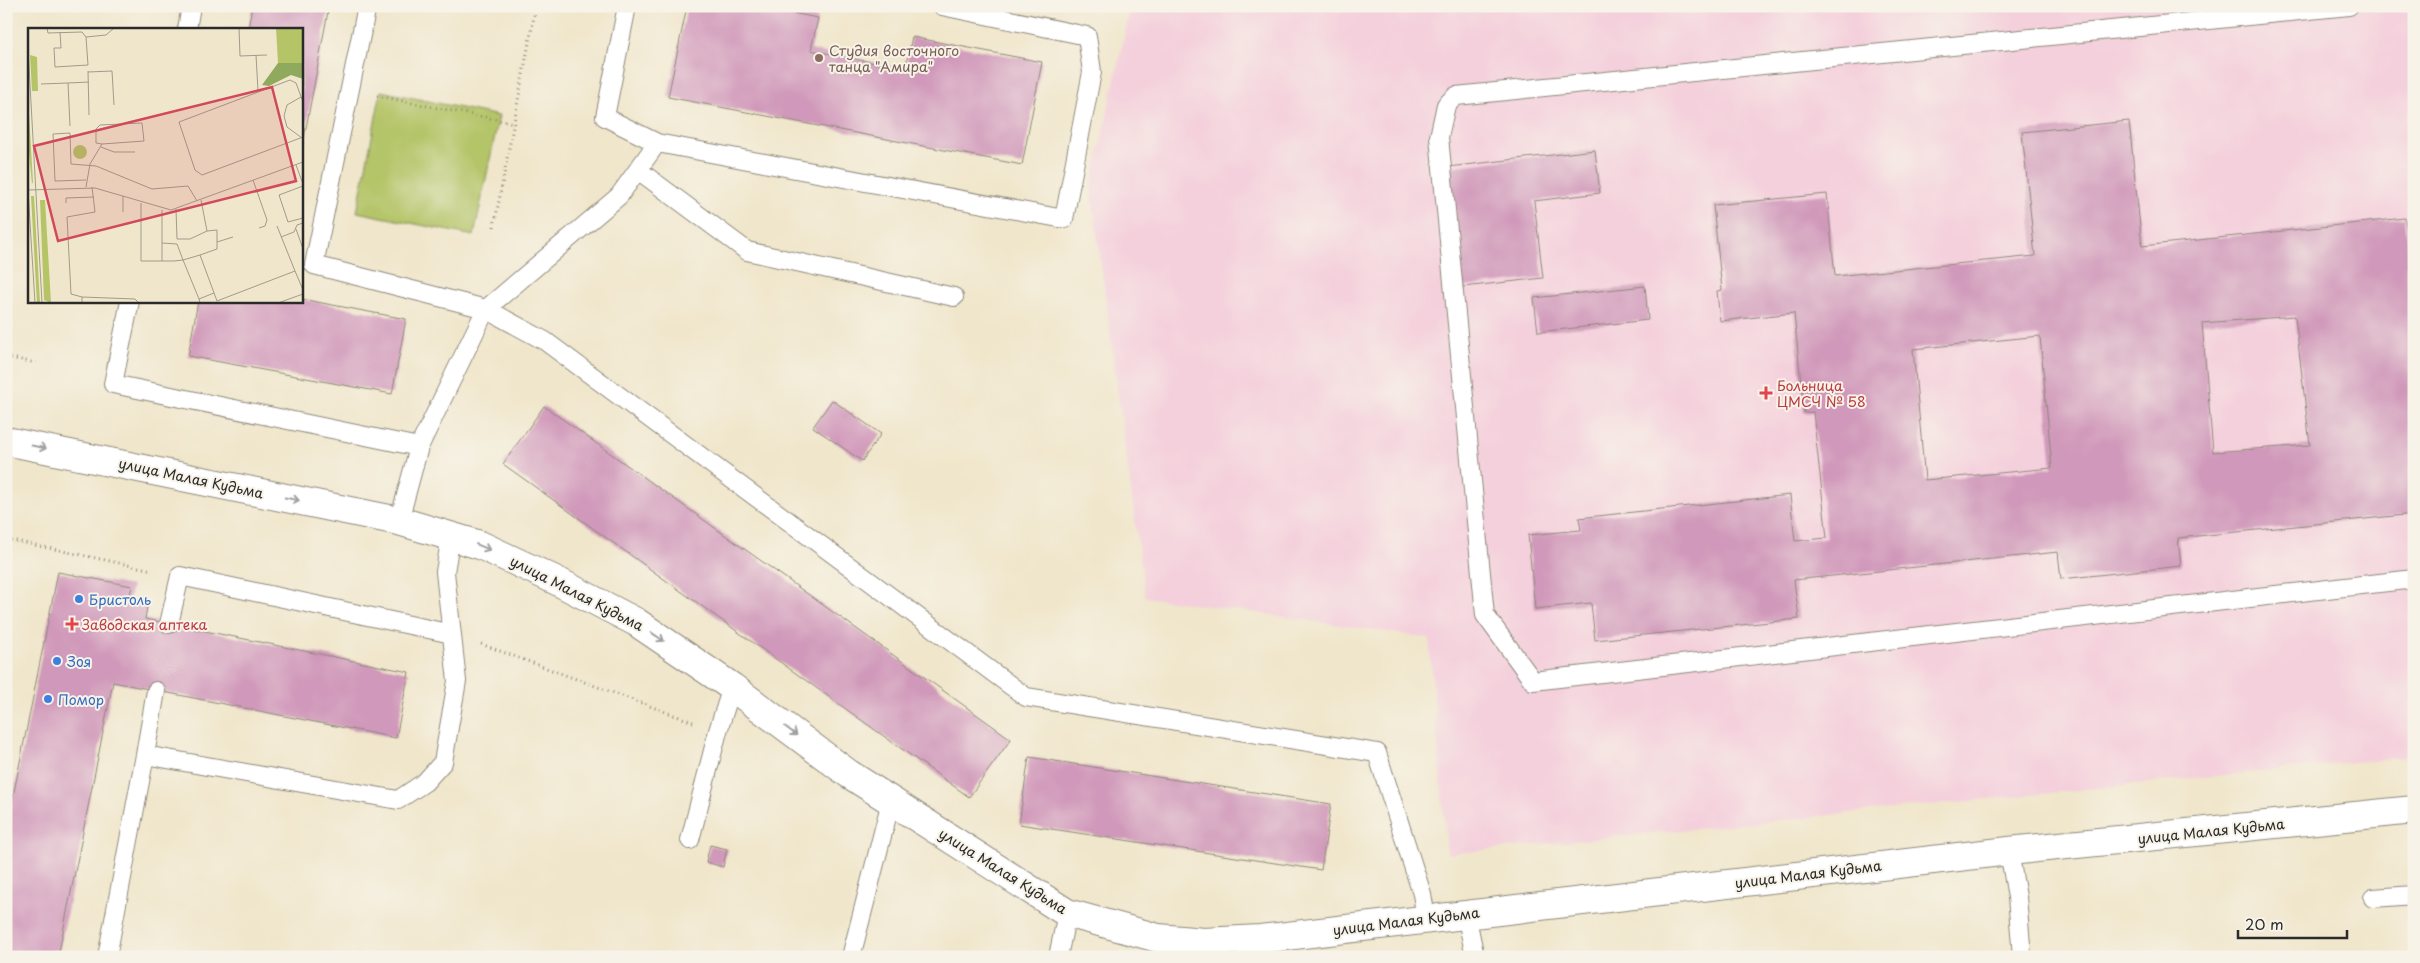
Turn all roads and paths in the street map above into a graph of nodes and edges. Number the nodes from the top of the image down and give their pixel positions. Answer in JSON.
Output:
{"nodes":[{"id":1,"x":191,"y":6,"type":"edge"},
{"id":2,"x":367,"y":6,"type":"edge"},
{"id":3,"x":536,"y":6,"type":"edge"},
{"id":4,"x":626,"y":6,"type":"edge"},
{"id":5,"x":942,"y":6,"type":"edge"},
{"id":6,"x":2349,"y":6,"type":"edge"},
{"id":7,"x":2277,"y":10,"type":"edge"},
{"id":8,"x":187,"y":28,"type":"edge"},
{"id":9,"x":350,"y":90,"type":"junction"},
{"id":10,"x":514,"y":123,"type":"junction"},
{"id":11,"x":658,"y":143,"type":"junction"},
{"id":12,"x":638,"y":170,"type":"junction"},
{"id":13,"x":494,"y":227,"type":"dead end"},
{"id":14,"x":954,"y":297,"type":"dead end"},
{"id":15,"x":130,"y":302,"type":"edge"},
{"id":16,"x":486,"y":309,"type":"junction"},
{"id":17,"x":6,"y":357,"type":"edge"},
{"id":18,"x":36,"y":363,"type":"dead end"},
{"id":19,"x":6,"y":441,"type":"edge"},
{"id":20,"x":419,"y":447,"type":"junction"},
{"id":21,"x":399,"y":521,"type":"junction"},
{"id":22,"x":451,"y":535,"type":"junction"},
{"id":23,"x":6,"y":539,"type":"edge"},
{"id":24,"x":180,"y":576,"type":"junction"},
{"id":25,"x":2414,"y":579,"type":"edge"},
{"id":26,"x":169,"y":624,"type":"dead end"},
{"id":27,"x":452,"y":634,"type":"junction"},
{"id":28,"x":732,"y":687,"type":"junction"},
{"id":29,"x":156,"y":691,"type":"dead end"},
{"id":30,"x":718,"y":731,"type":"junction"},
{"id":31,"x":145,"y":755,"type":"junction"},
{"id":32,"x":891,"y":801,"type":"junction"},
{"id":33,"x":2414,"y":810,"type":"edge"},
{"id":34,"x":690,"y":840,"type":"dead end"},
{"id":35,"x":2009,"y":851,"type":"junction"},
{"id":36,"x":2414,"y":895,"type":"edge"},
{"id":37,"x":2373,"y":898,"type":"dead end"},
{"id":38,"x":1067,"y":913,"type":"junction"},
{"id":39,"x":1466,"y":914,"type":"junction"},
{"id":40,"x":1426,"y":918,"type":"junction"},
{"id":41,"x":1202,"y":949,"type":"edge"},
{"id":42,"x":107,"y":957,"type":"edge"},
{"id":43,"x":851,"y":957,"type":"edge"},
{"id":44,"x":1058,"y":957,"type":"edge"},
{"id":45,"x":1475,"y":957,"type":"edge"},
{"id":46,"x":2022,"y":957,"type":"edge"}],
"edges":[{"from":1,"to":8,"type":"lane"},
{"from":2,"to":9,"type":"lane"},
{"from":3,"to":10,"type":"path"},
{"from":4,"to":11,"type":"lane"},
{"from":5,"to":11,"type":"lane"},
{"from":6,"to":7,"type":"lane"},
{"from":7,"to":25,"type":"lane"},
{"from":9,"to":10,"type":"path"},
{"from":9,"to":16,"type":"lane"},
{"from":10,"to":13,"type":"path"},
{"from":11,"to":12,"type":"lane"},
{"from":12,"to":14,"type":"lane"},
{"from":12,"to":16,"type":"lane"},
{"from":15,"to":20,"type":"lane"},
{"from":16,"to":20,"type":"lane"},
{"from":16,"to":40,"type":"lane"},
{"from":17,"to":18,"type":"path"},
{"from":19,"to":21,"type":"street","name":"улица Малая Кудьма","one_way":true},
{"from":20,"to":21,"type":"lane"},
{"from":21,"to":22,"type":"street","name":"улица Малая Кудьма"},
{"from":22,"to":27,"type":"lane"},
{"from":22,"to":28,"type":"street","name":"улица Малая Кудьма","one_way":true},
{"from":23,"to":24,"type":"path"},
{"from":24,"to":26,"type":"lane"},
{"from":24,"to":27,"type":"lane"},
{"from":27,"to":30,"type":"path"},
{"from":27,"to":31,"type":"lane"},
{"from":28,"to":30,"type":"lane"},
{"from":28,"to":32,"type":"street","name":"улица Малая Кудьма","one_way":true},
{"from":29,"to":31,"type":"lane"},
{"from":30,"to":34,"type":"lane"},
{"from":31,"to":42,"type":"lane"},
{"from":32,"to":38,"type":"street","name":"улица Малая Кудьма"},
{"from":32,"to":43,"type":"lane"},
{"from":33,"to":35,"type":"street","name":"улица Малая Кудьма"},
{"from":35,"to":39,"type":"street","name":"улица Малая Кудьма"},
{"from":35,"to":46,"type":"lane"},
{"from":36,"to":37,"type":"lane"},
{"from":38,"to":41,"type":"street","name":"улица Малая Кудьма"},
{"from":38,"to":44,"type":"lane"},
{"from":39,"to":40,"type":"street","name":"улица Малая Кудьма"},
{"from":39,"to":45,"type":"lane"},
{"from":40,"to":41,"type":"street","name":"улица Малая Кудьма"}]}
